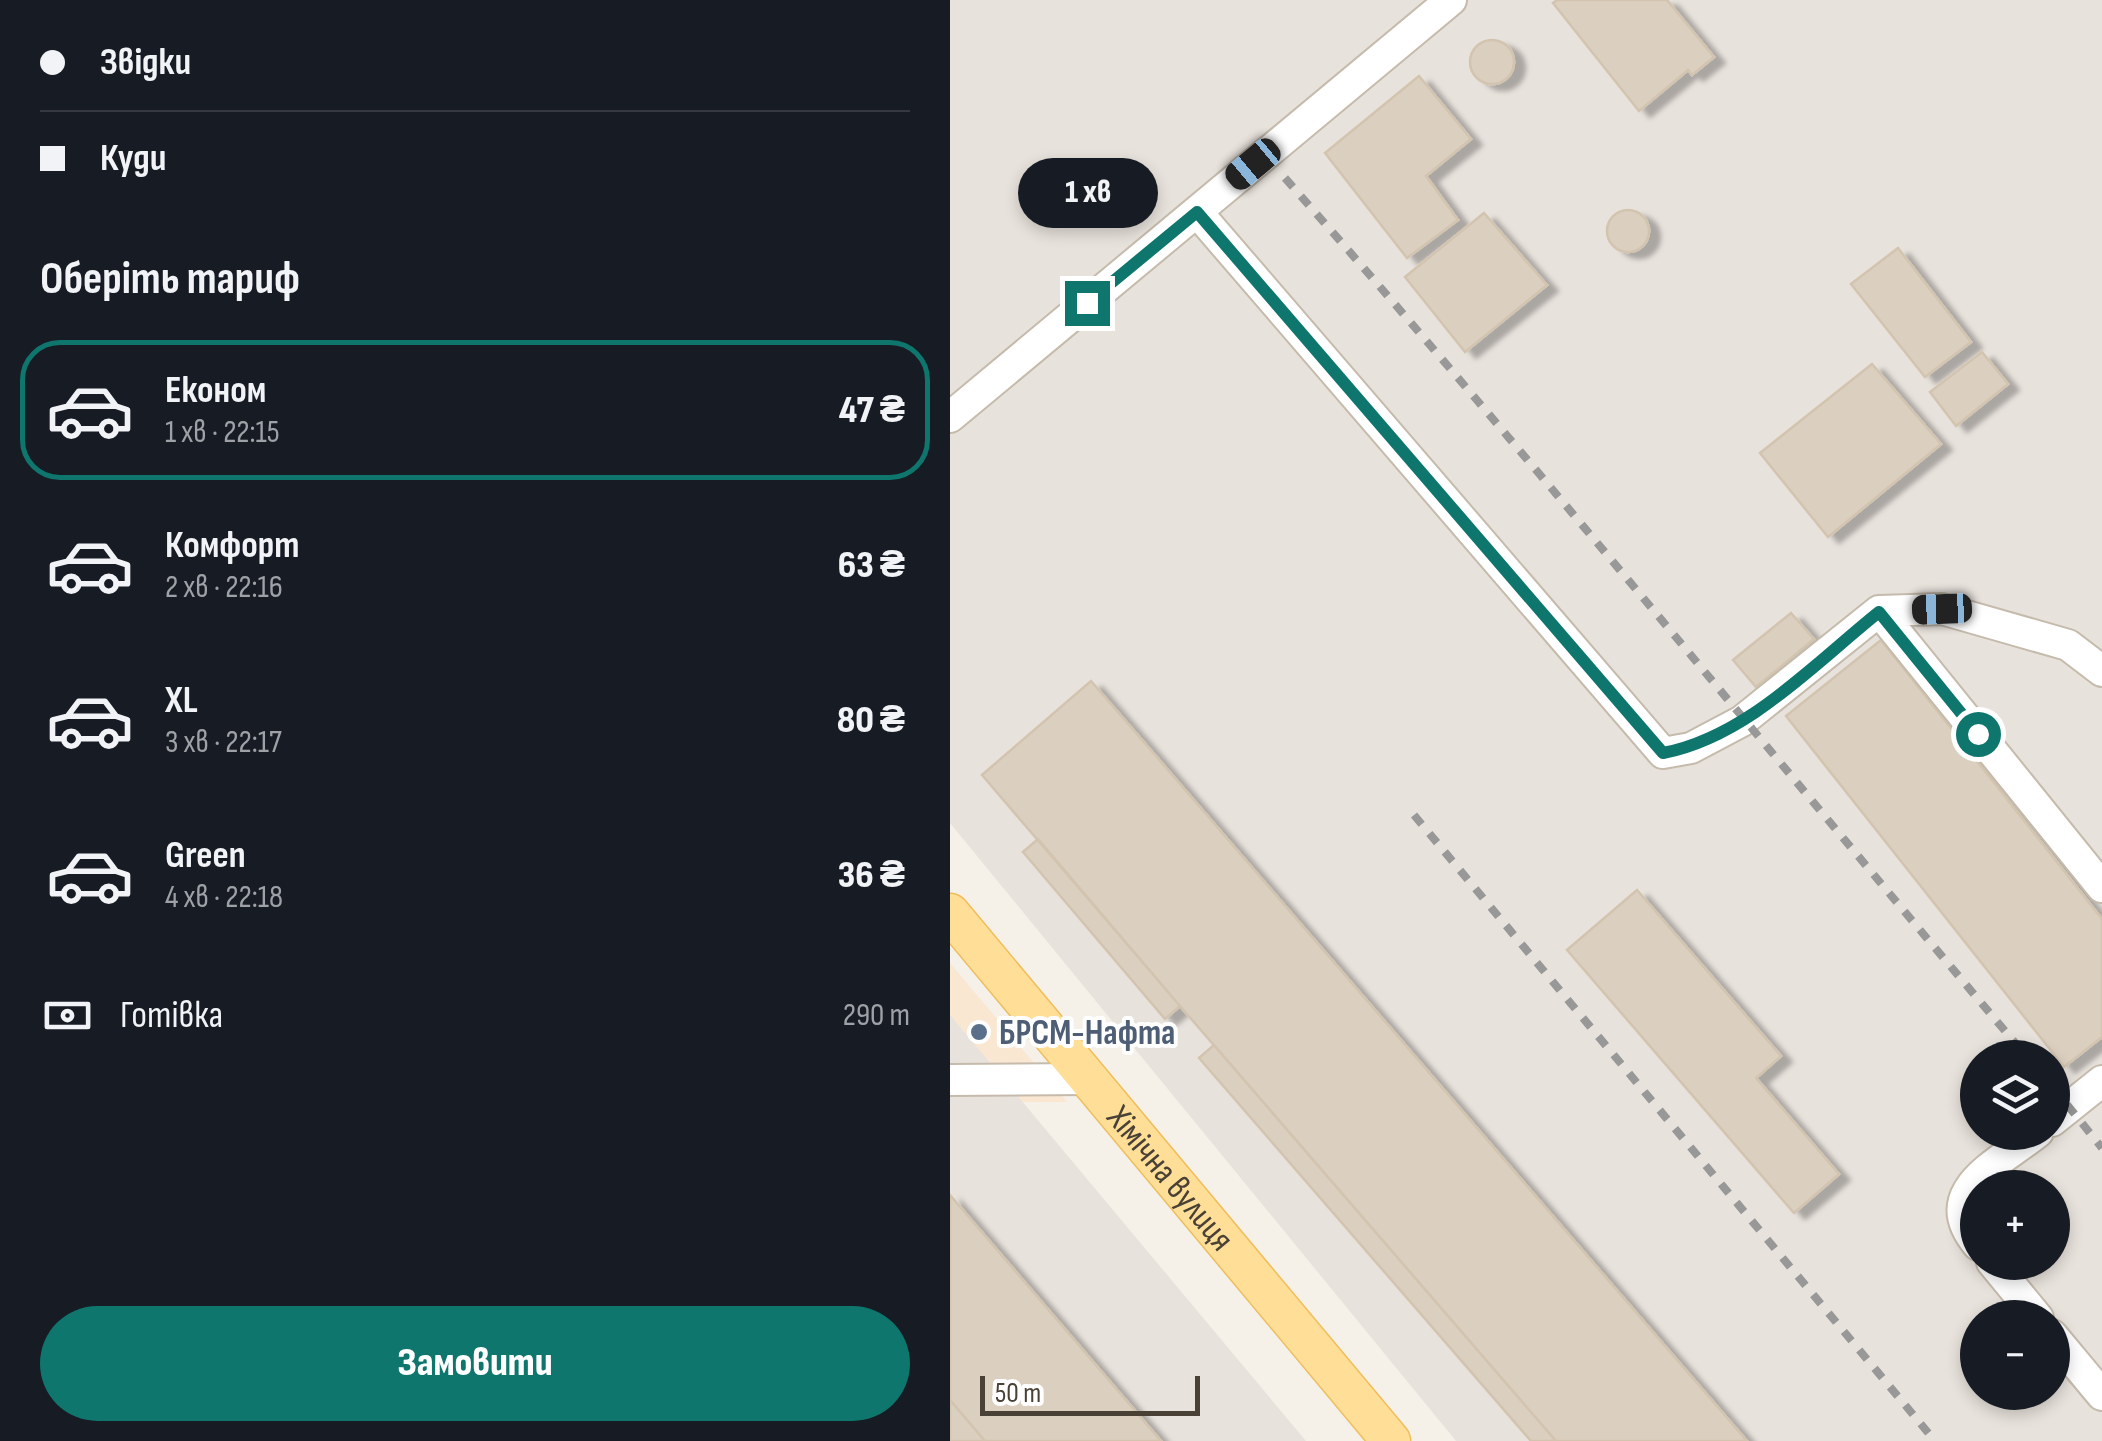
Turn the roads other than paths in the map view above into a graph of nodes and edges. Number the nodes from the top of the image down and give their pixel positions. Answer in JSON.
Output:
{"nodes":[{"id":1,"x":1450,"y":0,"type":"edge"},
{"id":2,"x":1197,"y":212,"type":"junction"},
{"id":3,"x":950,"y":418,"type":"edge"},
{"id":4,"x":1879,"y":612,"type":"junction"},
{"id":5,"x":2102,"y":671,"type":"edge"},
{"id":6,"x":2102,"y":887,"type":"edge"},
{"id":7,"x":950,"y":913,"type":"edge"},
{"id":8,"x":1088,"y":1079,"type":"junction"},
{"id":9,"x":950,"y":1080,"type":"edge"},
{"id":10,"x":2102,"y":1081,"type":"edge"},
{"id":11,"x":2070,"y":1107,"type":"edge"},
{"id":12,"x":2016,"y":1150,"type":"edge"},
{"id":13,"x":1991,"y":1170,"type":"edge"},
{"id":14,"x":2007,"y":1280,"type":"edge"},
{"id":15,"x":2023,"y":1300,"type":"edge"},
{"id":16,"x":2070,"y":1356,"type":"edge"},
{"id":17,"x":2102,"y":1394,"type":"edge"},
{"id":18,"x":1391,"y":1441,"type":"edge"}],
"edges":[{"from":1,"to":2,"type":"lane"},
{"from":2,"to":3,"type":"lane"},
{"from":2,"to":4,"type":"lane"},
{"from":4,"to":5,"type":"lane"},
{"from":4,"to":6,"type":"lane"},
{"from":7,"to":8,"type":"main road","name":"Хімічна вулиця"},
{"from":8,"to":9,"type":"lane"},
{"from":8,"to":18,"type":"main road","name":"Хімічна вулиця"},
{"from":10,"to":11,"type":"lane"},
{"from":12,"to":13,"type":"lane"},
{"from":14,"to":15,"type":"lane"},
{"from":16,"to":17,"type":"lane"}]}
